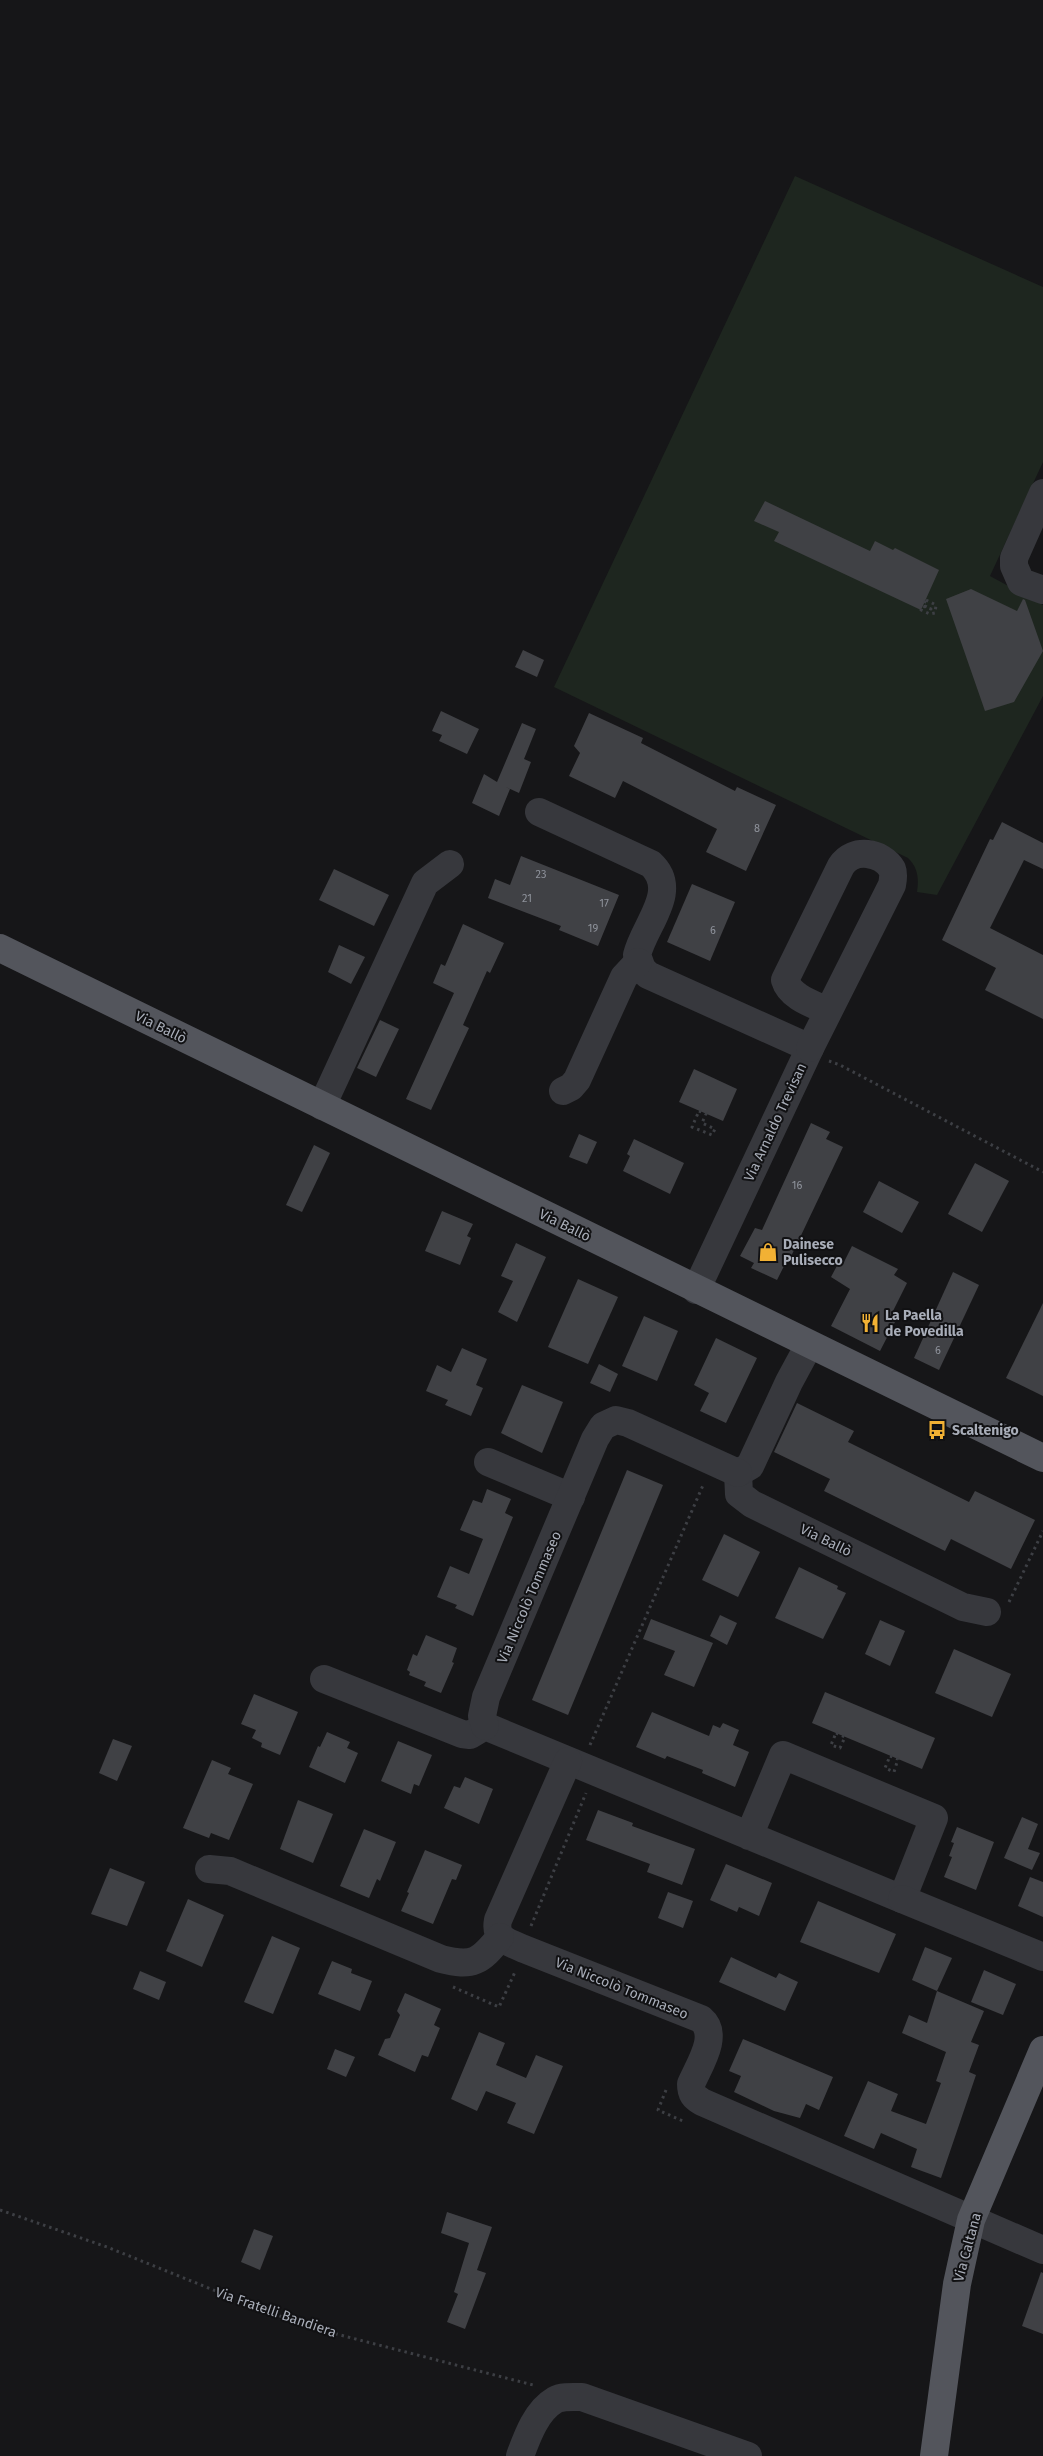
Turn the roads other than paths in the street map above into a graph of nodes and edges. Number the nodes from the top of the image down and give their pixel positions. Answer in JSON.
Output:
{"nodes":[{"id":1,"x":1043,"y":494,"type":"edge"},
{"id":2,"x":1043,"y":590,"type":"edge"},
{"id":3,"x":539,"y":812,"type":"dead end"},
{"id":4,"x":450,"y":864,"type":"dead end"},
{"id":5,"x":0,"y":948,"type":"edge"},
{"id":6,"x":638,"y":962,"type":"junction"},
{"id":7,"x":828,"y":1011,"type":"junction"},
{"id":8,"x":808,"y":1051,"type":"junction"},
{"id":9,"x":563,"y":1091,"type":"dead end"},
{"id":10,"x":322,"y":1106,"type":"junction"},
{"id":11,"x":696,"y":1290,"type":"junction"},
{"id":12,"x":809,"y":1345,"type":"junction"},
{"id":13,"x":1043,"y":1458,"type":"edge"},
{"id":14,"x":488,"y":1462,"type":"dead end"},
{"id":15,"x":732,"y":1471,"type":"junction"},
{"id":16,"x":571,"y":1497,"type":"junction"},
{"id":17,"x":987,"y":1612,"type":"road end"},
{"id":18,"x":324,"y":1679,"type":"dead end"},
{"id":19,"x":485,"y":1726,"type":"junction"},
{"id":20,"x":574,"y":1764,"type":"junction"},
{"id":21,"x":748,"y":1836,"type":"junction"},
{"id":22,"x":210,"y":1870,"type":"dead end"},
{"id":23,"x":902,"y":1899,"type":"junction"},
{"id":24,"x":500,"y":1937,"type":"junction"},
{"id":25,"x":1043,"y":1957,"type":"edge"},
{"id":26,"x":1043,"y":2050,"type":"edge"},
{"id":27,"x":972,"y":2220,"type":"junction"},
{"id":28,"x":1043,"y":2250,"type":"edge"},
{"id":29,"x":520,"y":2456,"type":"edge"},
{"id":30,"x":748,"y":2456,"type":"edge"},
{"id":31,"x":934,"y":2456,"type":"edge"}],
"edges":[{"from":1,"to":2,"type":"street"},
{"from":3,"to":6,"type":"street"},
{"from":4,"to":10,"type":"street"},
{"from":5,"to":10,"type":"main road","name":"Via Ballò"},
{"from":6,"to":8,"type":"street","name":"Via Arnaldo Trevisan"},
{"from":6,"to":9,"type":"street"},
{"from":7,"to":7,"type":"street"},
{"from":7,"to":8,"type":"street"},
{"from":8,"to":11,"type":"street","name":"Via Arnaldo Trevisan"},
{"from":10,"to":11,"type":"main road","name":"Via Ballò"},
{"from":11,"to":12,"type":"main road","name":"Via Ballò"},
{"from":12,"to":13,"type":"main road","name":"Via Ballò"},
{"from":12,"to":15,"type":"street"},
{"from":14,"to":16,"type":"street"},
{"from":15,"to":16,"type":"street","name":"Via Niccolò Tommaseo"},
{"from":15,"to":17,"type":"street","name":"Via Ballò"},
{"from":16,"to":19,"type":"street","name":"Via Niccolò Tommaseo"},
{"from":18,"to":19,"type":"street"},
{"from":19,"to":20,"type":"street"},
{"from":20,"to":21,"type":"street"},
{"from":20,"to":24,"type":"street"},
{"from":21,"to":23,"type":"street"},
{"from":21,"to":23,"type":"street"},
{"from":22,"to":24,"type":"street"},
{"from":23,"to":25,"type":"street"},
{"from":24,"to":27,"type":"street","name":"Via Niccolò Tommaseo"},
{"from":26,"to":27,"type":"main road","name":"Via Caltana"},
{"from":27,"to":28,"type":"street"},
{"from":27,"to":31,"type":"main road","name":"Via Caltana"},
{"from":29,"to":30,"type":"street"}]}
